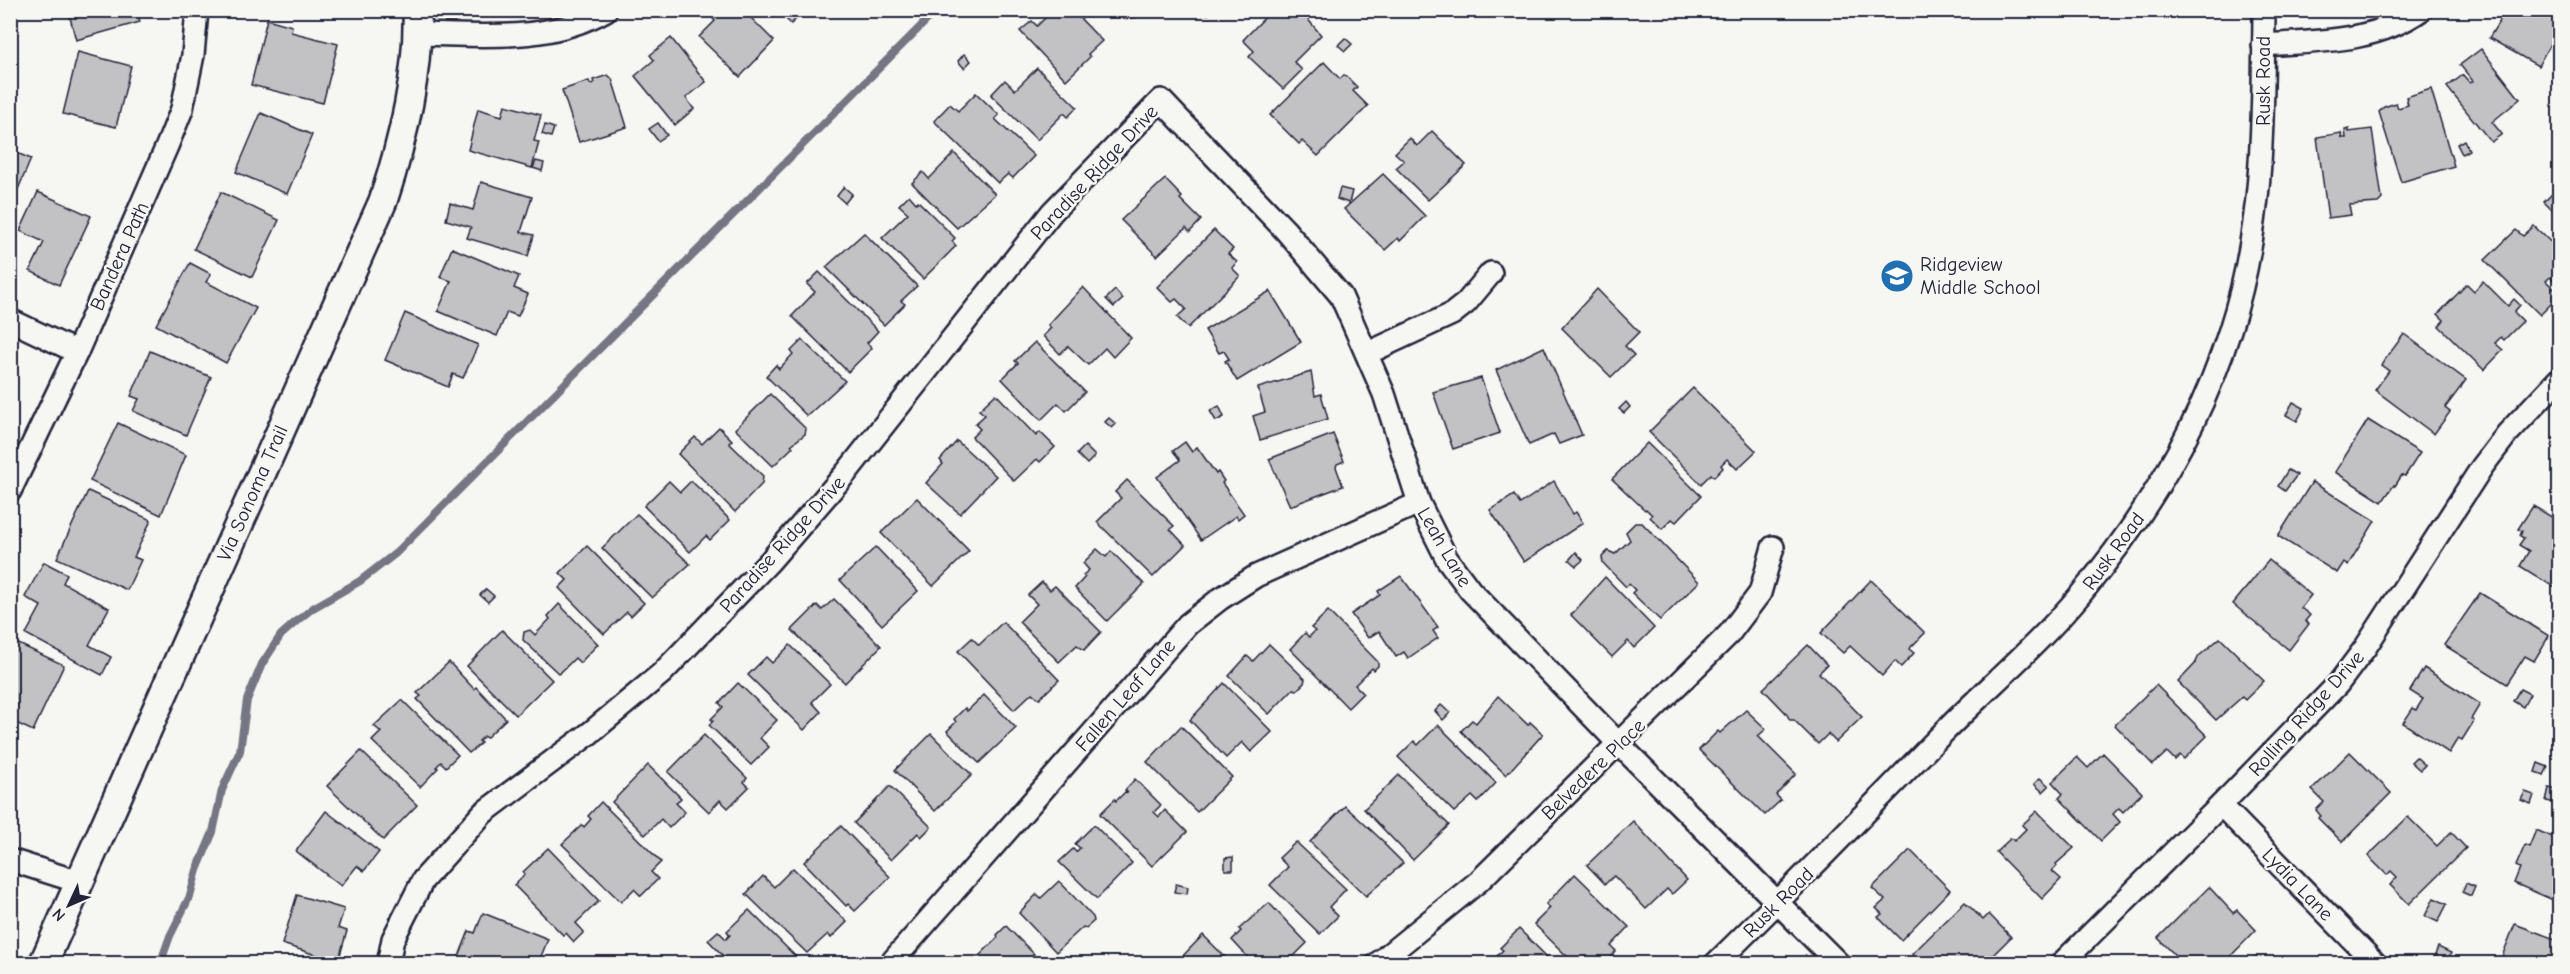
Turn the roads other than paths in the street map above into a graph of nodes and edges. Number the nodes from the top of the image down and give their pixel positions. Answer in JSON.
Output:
{"nodes":[{"id":1,"x":197,"y":10,"type":"edge"},
{"id":2,"x":606,"y":10,"type":"edge"},
{"id":3,"x":2264,"y":10,"type":"edge"},
{"id":4,"x":2421,"y":10,"type":"edge"},
{"id":5,"x":417,"y":22,"type":"edge"},
{"id":6,"x":2263,"y":45,"type":"junction"},
{"id":7,"x":1161,"y":100,"type":"joint"},
{"id":8,"x":1491,"y":273,"type":"dead end"},
{"id":9,"x":10,"y":320,"type":"edge"},
{"id":10,"x":77,"y":352,"type":"junction"},
{"id":11,"x":1368,"y":353,"type":"junction"},
{"id":12,"x":2559,"y":378,"type":"edge"},
{"id":13,"x":10,"y":491,"type":"edge"},
{"id":14,"x":1419,"y":503,"type":"junction"},
{"id":15,"x":1773,"y":547,"type":"dead end"},
{"id":16,"x":1619,"y":744,"type":"junction"},
{"id":17,"x":2221,"y":806,"type":"junction"},
{"id":18,"x":10,"y":860,"type":"edge"},
{"id":19,"x":79,"y":882,"type":"junction"},
{"id":20,"x":1777,"y":903,"type":"junction"},
{"id":21,"x":43,"y":963,"type":"edge"},
{"id":22,"x":388,"y":963,"type":"edge"},
{"id":23,"x":890,"y":963,"type":"edge"},
{"id":24,"x":1377,"y":963,"type":"edge"},
{"id":25,"x":1715,"y":963,"type":"edge"},
{"id":26,"x":1839,"y":963,"type":"edge"},
{"id":27,"x":2061,"y":963,"type":"edge"},
{"id":28,"x":2376,"y":963,"type":"edge"}],
"edges":[{"from":1,"to":10,"type":"street","name":"Bandera Path"},
{"from":2,"to":5,"type":"street"},
{"from":3,"to":6,"type":"street","name":"Rusk Road"},
{"from":4,"to":6,"type":"street"},
{"from":5,"to":19,"type":"street","name":"Via Sonoma Trail"},
{"from":6,"to":20,"type":"street","name":"Rusk Road"},
{"from":7,"to":11,"type":"street","name":"Leah Lane"},
{"from":7,"to":22,"type":"street","name":"Paradise Ridge Drive"},
{"from":8,"to":11,"type":"street"},
{"from":9,"to":10,"type":"street"},
{"from":10,"to":13,"type":"street","name":"Bandera Path"},
{"from":11,"to":14,"type":"street","name":"Leah Lane"},
{"from":12,"to":17,"type":"street","name":"Rolling Ridge Drive"},
{"from":14,"to":16,"type":"street","name":"Leah Lane"},
{"from":14,"to":23,"type":"street","name":"Fallen Leaf Lane"},
{"from":15,"to":16,"type":"street","name":"Belvedere Place"},
{"from":16,"to":20,"type":"street","name":"Leah Lane"},
{"from":16,"to":24,"type":"street","name":"Belvedere Place"},
{"from":17,"to":27,"type":"street","name":"Rolling Ridge Drive"},
{"from":17,"to":28,"type":"street","name":"Lydia Lane"},
{"from":18,"to":19,"type":"street"},
{"from":19,"to":21,"type":"street","name":"Via Sonoma Trail"},
{"from":20,"to":25,"type":"street","name":"Rusk Road"},
{"from":20,"to":26,"type":"street","name":"Leah Lane"}]}
